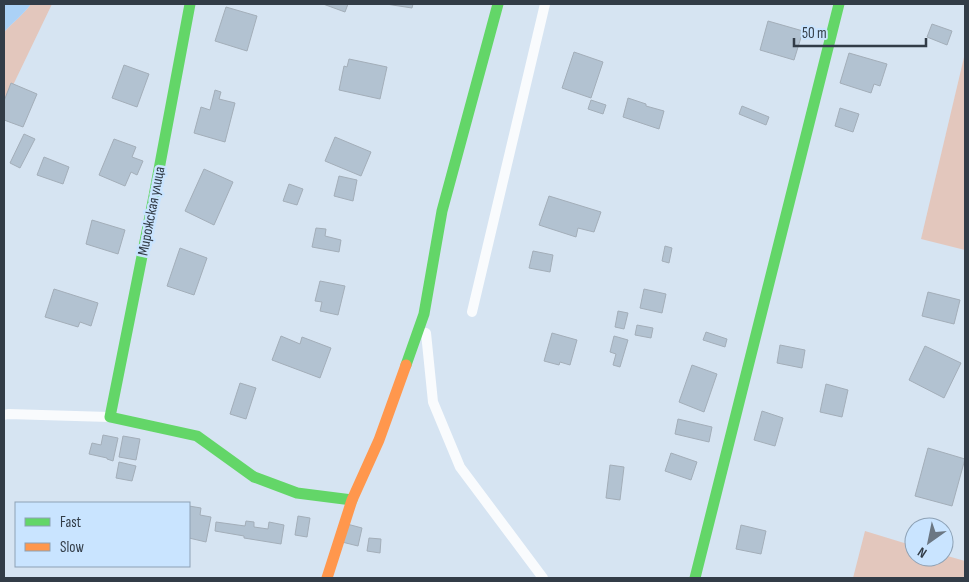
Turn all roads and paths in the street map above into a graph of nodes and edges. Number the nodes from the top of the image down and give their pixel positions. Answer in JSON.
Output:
{"nodes":[{"id":1,"x":190,"y":4,"type":"edge"},
{"id":2,"x":498,"y":4,"type":"edge"},
{"id":3,"x":545,"y":4,"type":"edge"},
{"id":4,"x":839,"y":4,"type":"edge"},
{"id":5,"x":472,"y":312,"type":"dead end"},
{"id":6,"x":424,"y":314,"type":"junction"},
{"id":7,"x":4,"y":415,"type":"edge"},
{"id":8,"x":110,"y":417,"type":"junction"},
{"id":9,"x":352,"y":500,"type":"junction"},
{"id":10,"x":327,"y":578,"type":"edge"},
{"id":11,"x":543,"y":578,"type":"edge"},
{"id":12,"x":695,"y":578,"type":"edge"}],
"edges":[{"from":1,"to":8,"type":"street","name":"Мирожская улица"},
{"from":2,"to":6,"type":"street"},
{"from":3,"to":5,"type":"lane"},
{"from":4,"to":12,"type":"street"},
{"from":6,"to":9,"type":"street"},
{"from":6,"to":11,"type":"lane"},
{"from":7,"to":8,"type":"lane"},
{"from":8,"to":9,"type":"street"},
{"from":9,"to":10,"type":"street"}]}
